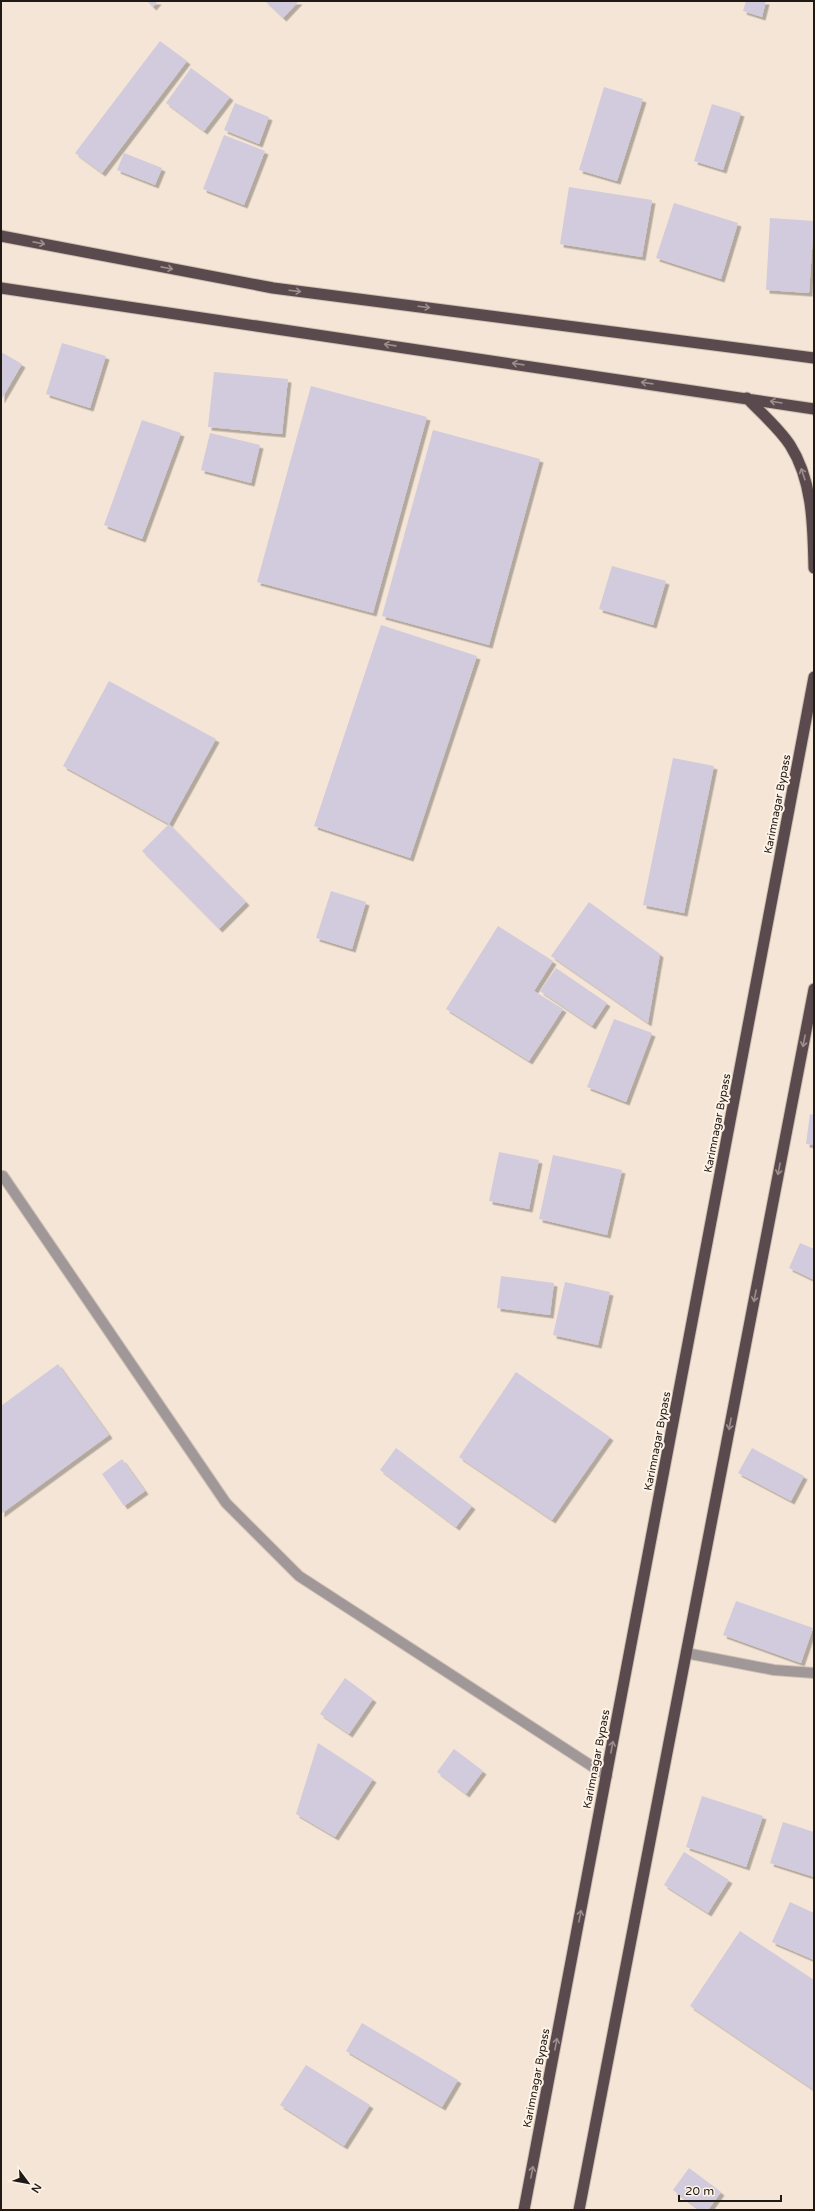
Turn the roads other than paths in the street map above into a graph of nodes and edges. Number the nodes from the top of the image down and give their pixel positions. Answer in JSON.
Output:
{"nodes":[{"id":1,"x":3,"y":235,"type":"edge"},
{"id":2,"x":1,"y":288,"type":"edge"},
{"id":3,"x":814,"y":358,"type":"edge"},
{"id":4,"x":747,"y":398,"type":"junction"},
{"id":5,"x":814,"y":409,"type":"edge"},
{"id":6,"x":814,"y":568,"type":"edge"},
{"id":7,"x":814,"y":677,"type":"edge"},
{"id":8,"x":814,"y":989,"type":"edge"},
{"id":9,"x":3,"y":1176,"type":"dead end"},
{"id":10,"x":686,"y":1653,"type":"junction"},
{"id":11,"x":814,"y":1673,"type":"edge"},
{"id":12,"x":607,"y":1776,"type":"junction"},
{"id":13,"x":524,"y":2210,"type":"edge"},
{"id":14,"x":579,"y":2210,"type":"edge"}],
"edges":[{"from":1,"to":3,"type":"highway","one_way":true},
{"from":4,"to":2,"type":"highway","one_way":true},
{"from":5,"to":4,"type":"highway","one_way":true},
{"from":6,"to":4,"type":"highway","one_way":true},
{"from":12,"to":7,"type":"highway","name":"Karimnagar Bypass","one_way":true},
{"from":8,"to":10,"type":"highway","one_way":true},
{"from":9,"to":12,"type":"street"},
{"from":10,"to":11,"type":"street"},
{"from":10,"to":14,"type":"highway"},
{"from":13,"to":12,"type":"highway","name":"Karimnagar Bypass","one_way":true}]}
